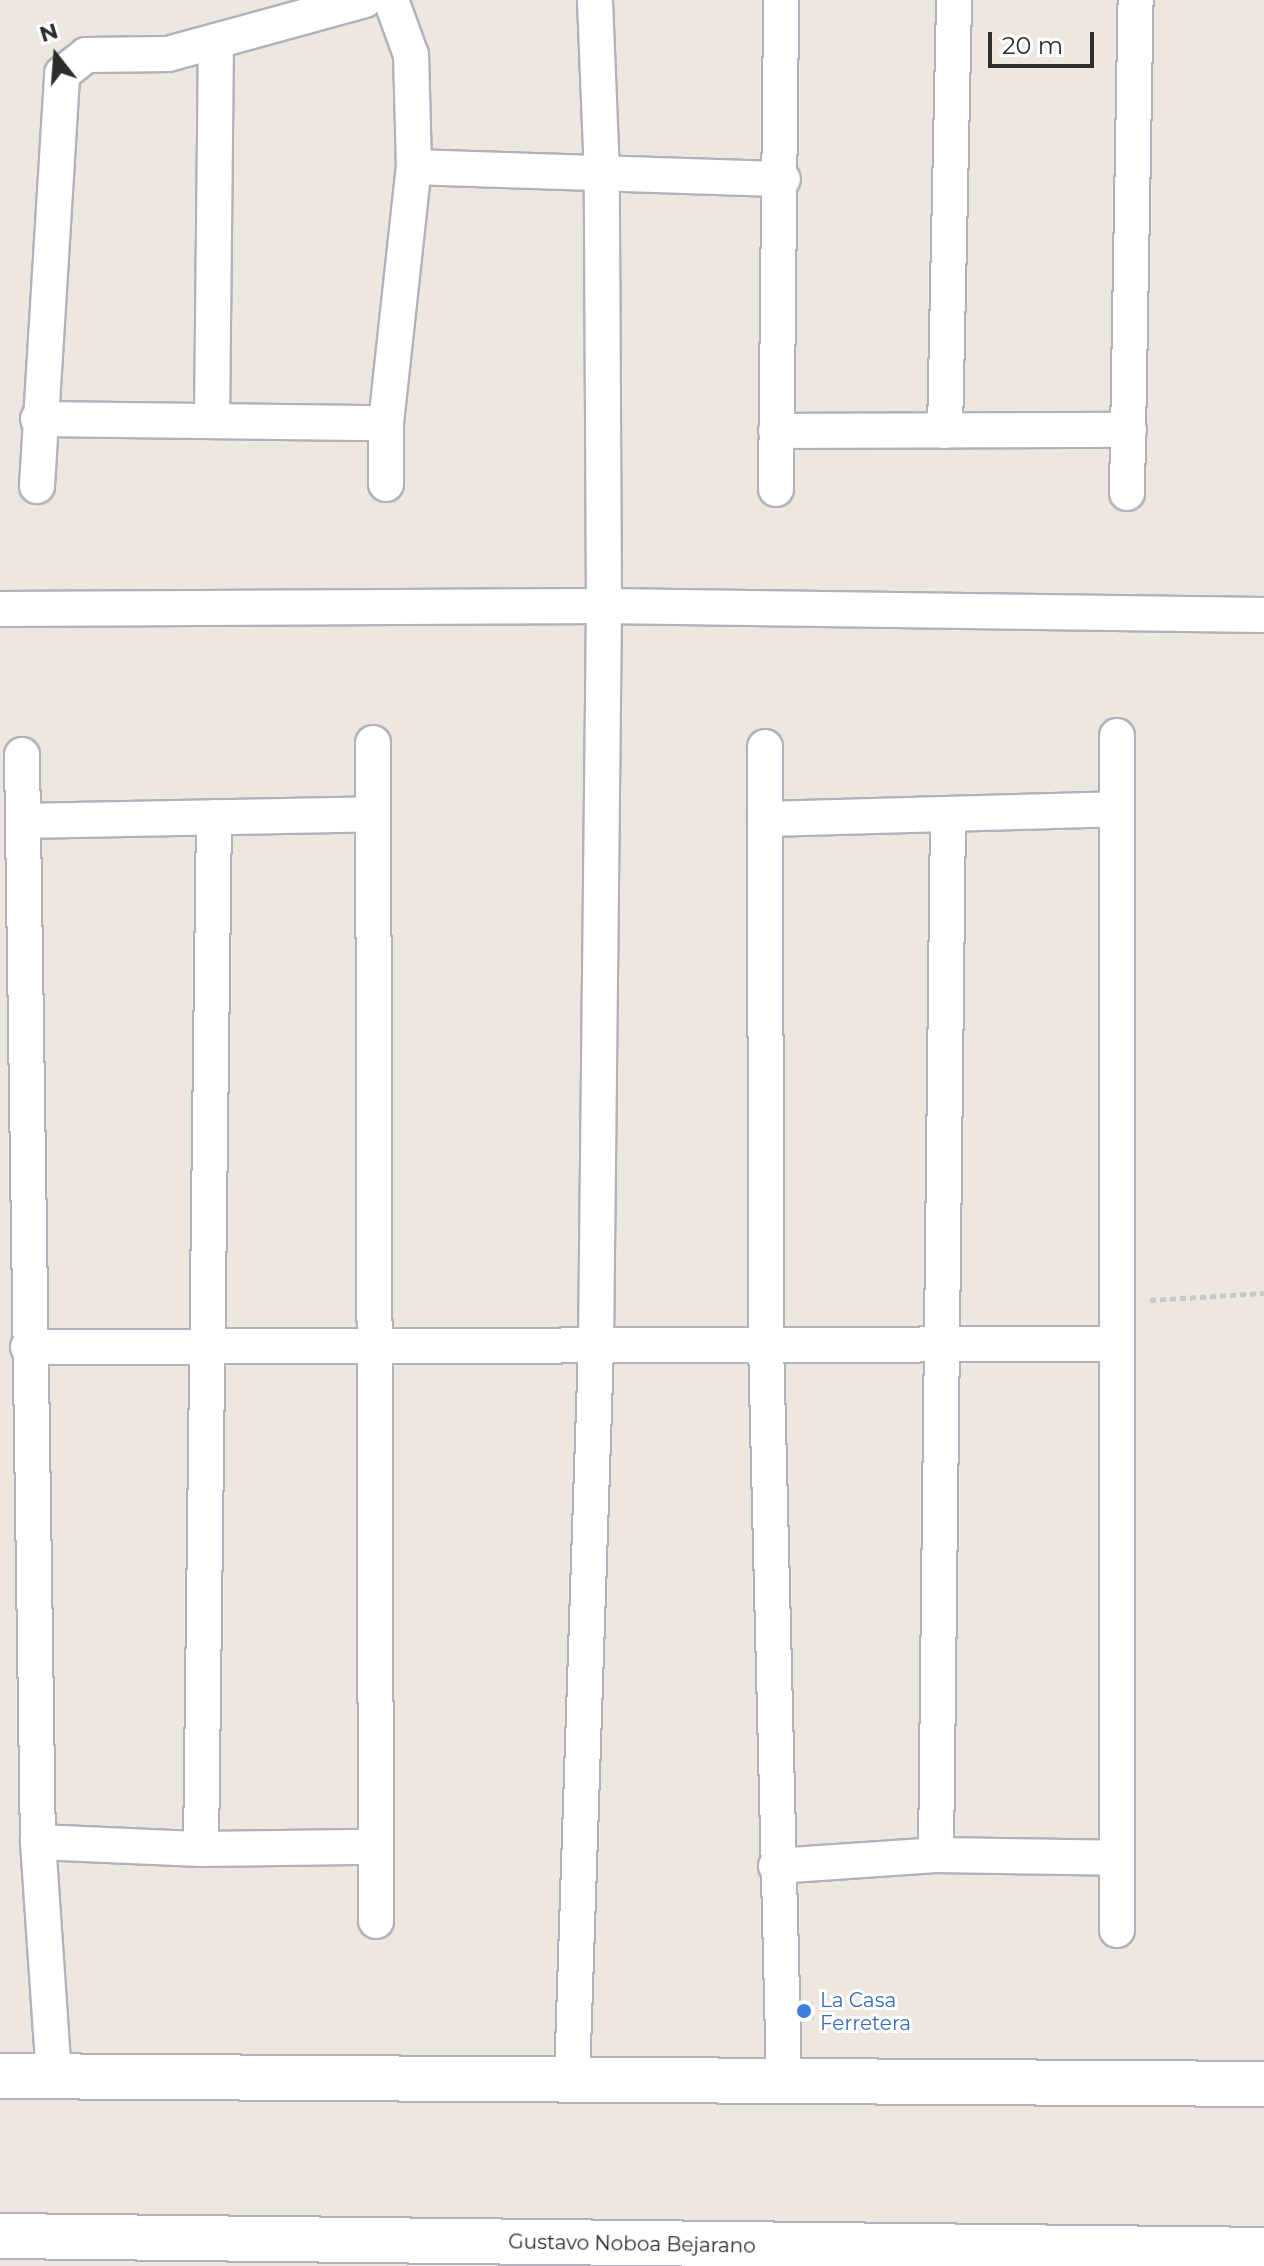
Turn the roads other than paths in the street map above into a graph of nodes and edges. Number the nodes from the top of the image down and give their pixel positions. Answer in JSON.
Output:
{"nodes":[{"id":1,"x":365,"y":0,"type":"edge"},
{"id":2,"x":391,"y":0,"type":"edge"},
{"id":3,"x":595,"y":0,"type":"edge"},
{"id":4,"x":781,"y":0,"type":"edge"},
{"id":5,"x":954,"y":0,"type":"edge"},
{"id":6,"x":1136,"y":0,"type":"edge"},
{"id":7,"x":216,"y":43,"type":"junction"},
{"id":8,"x":414,"y":167,"type":"junction"},
{"id":9,"x":602,"y":175,"type":"junction"},
{"id":10,"x":783,"y":179,"type":"junction"},
{"id":11,"x":38,"y":419,"type":"junction"},
{"id":12,"x":212,"y":421,"type":"junction"},
{"id":13,"x":386,"y":423,"type":"junction"},
{"id":14,"x":1129,"y":430,"type":"junction"},
{"id":15,"x":776,"y":431,"type":"junction"},
{"id":16,"x":945,"y":431,"type":"junction"},
{"id":17,"x":386,"y":484,"type":"dead end"},
{"id":18,"x":37,"y":486,"type":"dead end"},
{"id":19,"x":776,"y":489,"type":"dead end"},
{"id":20,"x":1127,"y":493,"type":"dead end"},
{"id":21,"x":604,"y":606,"type":"junction"},
{"id":22,"x":0,"y":609,"type":"edge"},
{"id":23,"x":1264,"y":615,"type":"edge"},
{"id":24,"x":1117,"y":736,"type":"dead end"},
{"id":25,"x":373,"y":743,"type":"dead end"},
{"id":26,"x":765,"y":747,"type":"dead end"},
{"id":27,"x":22,"y":755,"type":"dead end"},
{"id":28,"x":1117,"y":809,"type":"junction"},
{"id":29,"x":373,"y":814,"type":"junction"},
{"id":30,"x":948,"y":814,"type":"junction"},
{"id":31,"x":214,"y":817,"type":"junction"},
{"id":32,"x":765,"y":819,"type":"junction"},
{"id":33,"x":24,"y":821,"type":"junction"},
{"id":34,"x":766,"y":1343,"type":"junction"},
{"id":35,"x":944,"y":1344,"type":"junction"},
{"id":36,"x":1117,"y":1344,"type":"junction"},
{"id":37,"x":376,"y":1346,"type":"junction"},
{"id":38,"x":596,"y":1346,"type":"junction"},
{"id":39,"x":28,"y":1347,"type":"junction"},
{"id":40,"x":209,"y":1347,"type":"junction"},
{"id":41,"x":38,"y":1842,"type":"junction"},
{"id":42,"x":376,"y":1847,"type":"junction"},
{"id":43,"x":201,"y":1849,"type":"junction"},
{"id":44,"x":936,"y":1855,"type":"junction"},
{"id":45,"x":1117,"y":1858,"type":"junction"},
{"id":46,"x":776,"y":1866,"type":"junction"},
{"id":47,"x":376,"y":1921,"type":"dead end"},
{"id":48,"x":1117,"y":1930,"type":"dead end"},
{"id":49,"x":0,"y":2076,"type":"edge"},
{"id":50,"x":54,"y":2076,"type":"junction"},
{"id":51,"x":572,"y":2079,"type":"junction"},
{"id":52,"x":784,"y":2081,"type":"junction"},
{"id":53,"x":1264,"y":2084,"type":"edge"},
{"id":54,"x":0,"y":2236,"type":"edge"},
{"id":55,"x":1264,"y":2250,"type":"edge"},
{"id":56,"x":569,"y":2255,"type":"edge"}],
"edges":[{"from":1,"to":7,"type":"street"},
{"from":2,"to":8,"type":"street"},
{"from":3,"to":9,"type":"street"},
{"from":4,"to":10,"type":"street"},
{"from":5,"to":16,"type":"street"},
{"from":6,"to":14,"type":"street"},
{"from":7,"to":11,"type":"street"},
{"from":7,"to":12,"type":"street"},
{"from":8,"to":9,"type":"street"},
{"from":8,"to":13,"type":"street"},
{"from":9,"to":10,"type":"street"},
{"from":9,"to":21,"type":"street"},
{"from":10,"to":15,"type":"street"},
{"from":11,"to":12,"type":"street"},
{"from":11,"to":18,"type":"street"},
{"from":12,"to":13,"type":"street"},
{"from":13,"to":17,"type":"street"},
{"from":14,"to":16,"type":"street"},
{"from":14,"to":20,"type":"street"},
{"from":15,"to":16,"type":"street"},
{"from":15,"to":19,"type":"street"},
{"from":21,"to":22,"type":"street"},
{"from":21,"to":23,"type":"street"},
{"from":21,"to":38,"type":"street"},
{"from":24,"to":28,"type":"street"},
{"from":25,"to":29,"type":"street"},
{"from":26,"to":32,"type":"street"},
{"from":27,"to":33,"type":"street"},
{"from":28,"to":30,"type":"street"},
{"from":28,"to":36,"type":"street"},
{"from":29,"to":31,"type":"street"},
{"from":29,"to":37,"type":"street"},
{"from":30,"to":32,"type":"street"},
{"from":30,"to":35,"type":"street"},
{"from":31,"to":33,"type":"street"},
{"from":31,"to":40,"type":"street"},
{"from":32,"to":34,"type":"street"},
{"from":33,"to":39,"type":"street"},
{"from":34,"to":35,"type":"street"},
{"from":34,"to":38,"type":"street"},
{"from":34,"to":46,"type":"street"},
{"from":35,"to":36,"type":"street"},
{"from":35,"to":44,"type":"street"},
{"from":36,"to":45,"type":"street"},
{"from":37,"to":38,"type":"street"},
{"from":37,"to":40,"type":"street"},
{"from":37,"to":42,"type":"street"},
{"from":38,"to":51,"type":"street"},
{"from":39,"to":40,"type":"street"},
{"from":39,"to":41,"type":"street"},
{"from":40,"to":43,"type":"street"},
{"from":41,"to":43,"type":"street"},
{"from":41,"to":50,"type":"street"},
{"from":42,"to":43,"type":"street"},
{"from":42,"to":47,"type":"street"},
{"from":44,"to":45,"type":"street"},
{"from":44,"to":46,"type":"street"},
{"from":45,"to":48,"type":"street"},
{"from":46,"to":52,"type":"street"},
{"from":49,"to":50,"type":"street"},
{"from":50,"to":51,"type":"street"},
{"from":51,"to":52,"type":"street"},
{"from":52,"to":53,"type":"street"},
{"from":54,"to":56,"type":"street","name":"Gustavo Noboa Bejarano"},
{"from":55,"to":56,"type":"street","name":"Gustavo Noboa Bejarano"}]}
